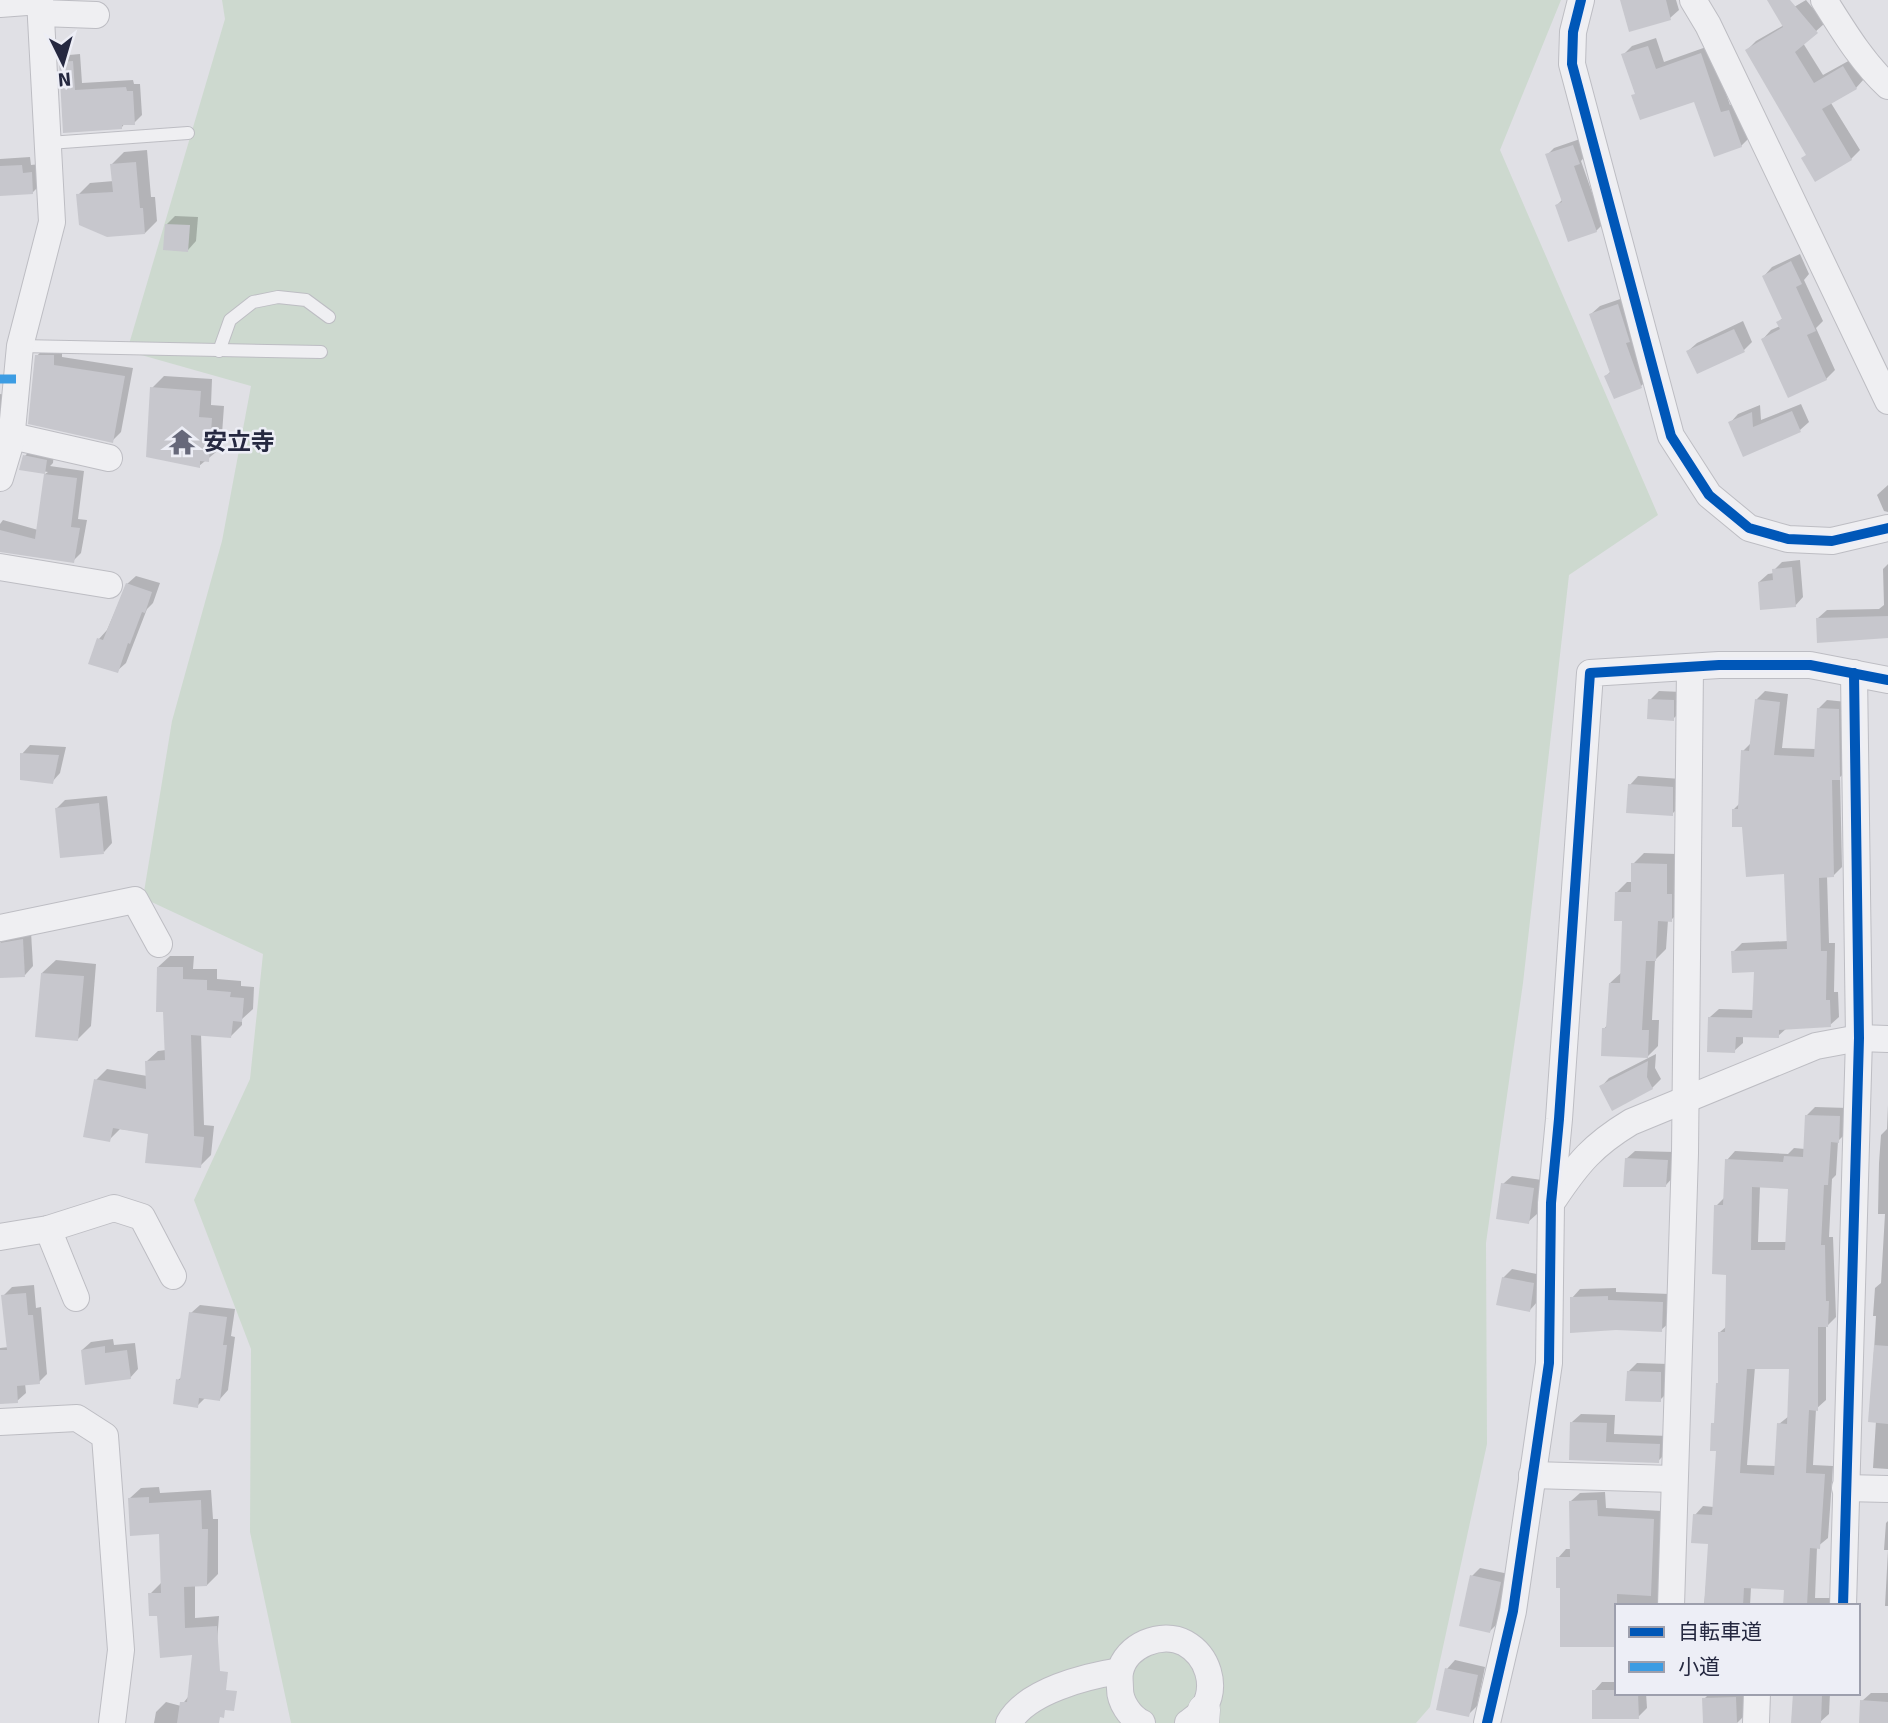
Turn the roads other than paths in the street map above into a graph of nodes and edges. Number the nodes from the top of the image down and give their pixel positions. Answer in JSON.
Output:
{"nodes":[{"id":1,"x":1581,"y":0,"type":"edge"},
{"id":2,"x":1693,"y":0,"type":"edge"},
{"id":3,"x":1824,"y":0,"type":"edge"},
{"id":4,"x":0,"y":4,"type":"edge"},
{"id":5,"x":40,"y":5,"type":"edge"},
{"id":6,"x":96,"y":15,"type":"dead end"},
{"id":7,"x":1888,"y":86,"type":"edge"},
{"id":8,"x":188,"y":133,"type":"dead end"},
{"id":9,"x":49,"y":143,"type":"junction"},
{"id":10,"x":329,"y":317,"type":"dead end"},
{"id":11,"x":20,"y":346,"type":"junction"},
{"id":12,"x":219,"y":351,"type":"junction"},
{"id":13,"x":321,"y":352,"type":"dead end"},
{"id":14,"x":1888,"y":401,"type":"edge"},
{"id":15,"x":12,"y":436,"type":"junction"},
{"id":16,"x":109,"y":458,"type":"dead end"},
{"id":17,"x":0,"y":478,"type":"edge"},
{"id":18,"x":1888,"y":528,"type":"edge"},
{"id":19,"x":0,"y":567,"type":"edge"},
{"id":20,"x":109,"y":585,"type":"dead end"},
{"id":21,"x":1690,"y":667,"type":"junction"},
{"id":22,"x":1854,"y":673,"type":"junction"},
{"id":23,"x":1888,"y":680,"type":"edge"},
{"id":24,"x":0,"y":928,"type":"edge"},
{"id":25,"x":159,"y":944,"type":"dead end"},
{"id":26,"x":1860,"y":1038,"type":"junction"},
{"id":27,"x":1888,"y":1040,"type":"edge"},
{"id":28,"x":1686,"y":1101,"type":"junction"},
{"id":29,"x":1551,"y":1203,"type":"junction"},
{"id":30,"x":48,"y":1229,"type":"junction"},
{"id":31,"x":0,"y":1237,"type":"edge"},
{"id":32,"x":173,"y":1276,"type":"dead end"},
{"id":33,"x":76,"y":1298,"type":"dead end"},
{"id":34,"x":0,"y":1422,"type":"edge"},
{"id":35,"x":1532,"y":1475,"type":"junction"},
{"id":36,"x":1674,"y":1479,"type":"junction"},
{"id":37,"x":1846,"y":1488,"type":"junction"},
{"id":38,"x":1888,"y":1489,"type":"edge"},
{"id":39,"x":1671,"y":1604,"type":"edge"},
{"id":40,"x":1843,"y":1604,"type":"edge"},
{"id":41,"x":1120,"y":1671,"type":"junction"},
{"id":42,"x":1757,"y":1695,"type":"edge"},
{"id":43,"x":1198,"y":1719,"type":"edge"},
{"id":44,"x":112,"y":1723,"type":"edge"},
{"id":45,"x":1009,"y":1723,"type":"edge"},
{"id":46,"x":1142,"y":1723,"type":"edge"},
{"id":47,"x":1487,"y":1723,"type":"edge"},
{"id":48,"x":1756,"y":1723,"type":"edge"}],
"edges":[{"from":1,"to":18,"type":"street"},
{"from":2,"to":14,"type":"street"},
{"from":3,"to":7,"type":"street"},
{"from":4,"to":5,"type":"street"},
{"from":5,"to":6,"type":"street"},
{"from":5,"to":9,"type":"street"},
{"from":8,"to":9,"type":"lane"},
{"from":9,"to":11,"type":"street"},
{"from":10,"to":12,"type":"lane"},
{"from":11,"to":12,"type":"lane"},
{"from":11,"to":15,"type":"street"},
{"from":12,"to":13,"type":"lane"},
{"from":15,"to":16,"type":"street"},
{"from":15,"to":17,"type":"street"},
{"from":19,"to":20,"type":"street"},
{"from":21,"to":22,"type":"street"},
{"from":21,"to":28,"type":"street"},
{"from":21,"to":29,"type":"street"},
{"from":22,"to":23,"type":"street"},
{"from":22,"to":26,"type":"street"},
{"from":24,"to":25,"type":"street"},
{"from":26,"to":27,"type":"street"},
{"from":26,"to":28,"type":"street"},
{"from":26,"to":37,"type":"street"},
{"from":28,"to":29,"type":"street"},
{"from":28,"to":36,"type":"street"},
{"from":29,"to":35,"type":"street"},
{"from":30,"to":31,"type":"street"},
{"from":30,"to":32,"type":"street"},
{"from":30,"to":33,"type":"street"},
{"from":34,"to":44,"type":"street"},
{"from":35,"to":36,"type":"street"},
{"from":35,"to":47,"type":"street"},
{"from":36,"to":39,"type":"street"},
{"from":37,"to":38,"type":"street"},
{"from":37,"to":40,"type":"street"},
{"from":41,"to":43,"type":"street"},
{"from":41,"to":45,"type":"street"},
{"from":41,"to":46,"type":"street"},
{"from":42,"to":48,"type":"street"}]}
